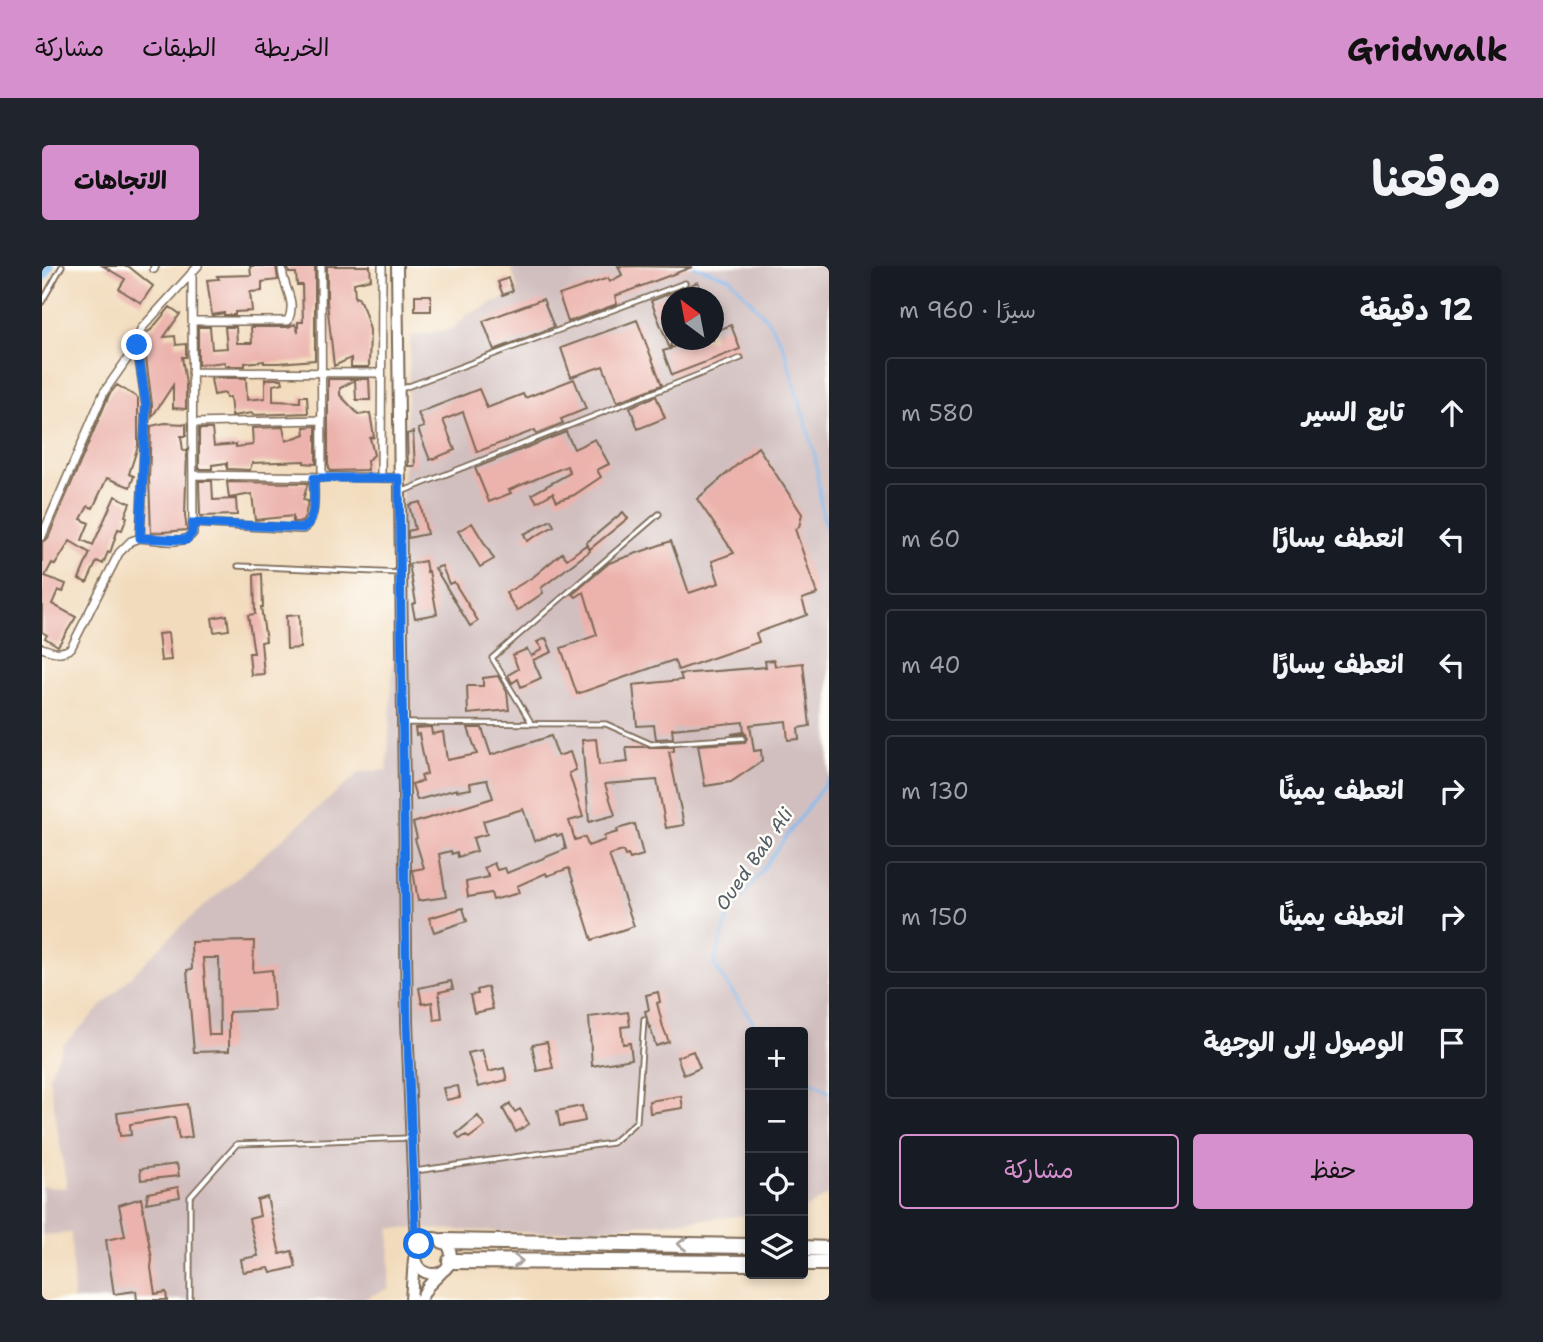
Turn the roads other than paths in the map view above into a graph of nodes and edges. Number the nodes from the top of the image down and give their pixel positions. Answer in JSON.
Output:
{"nodes":[{"id":1,"x":62,"y":266,"type":"edge"},
{"id":2,"x":282,"y":266,"type":"edge"},
{"id":3,"x":321,"y":266,"type":"edge"},
{"id":4,"x":382,"y":266,"type":"edge"},
{"id":5,"x":397,"y":266,"type":"edge"},
{"id":6,"x":195,"y":269,"type":"edge"},
{"id":7,"x":685,"y":283,"type":"dead end"},
{"id":8,"x":42,"y":302,"type":"edge"},
{"id":9,"x":192,"y":321,"type":"junction"},
{"id":10,"x":137,"y":345,"type":"junction"},
{"id":11,"x":741,"y":358,"type":"dead end"},
{"id":12,"x":192,"y":372,"type":"junction"},
{"id":13,"x":380,"y":373,"type":"junction"},
{"id":14,"x":321,"y":374,"type":"junction"},
{"id":15,"x":399,"y":389,"type":"junction"},
{"id":16,"x":322,"y":420,"type":"junction"},
{"id":17,"x":192,"y":423,"type":"junction"},
{"id":18,"x":194,"y":475,"type":"junction"},
{"id":19,"x":318,"y":478,"type":"junction"},
{"id":20,"x":381,"y":478,"type":"junction"},
{"id":21,"x":399,"y":478,"type":"junction"},
{"id":22,"x":400,"y":492,"type":"junction"},
{"id":23,"x":659,"y":514,"type":"dead end"},
{"id":24,"x":193,"y":523,"type":"junction"},
{"id":25,"x":42,"y":536,"type":"edge"},
{"id":26,"x":140,"y":538,"type":"junction"},
{"id":27,"x":237,"y":566,"type":"dead end"},
{"id":28,"x":401,"y":573,"type":"junction"},
{"id":29,"x":42,"y":648,"type":"edge"},
{"id":30,"x":404,"y":723,"type":"junction"},
{"id":31,"x":532,"y":724,"type":"junction"},
{"id":32,"x":743,"y":738,"type":"dead end"},
{"id":33,"x":644,"y":1019,"type":"dead end"},
{"id":34,"x":411,"y":1138,"type":"junction"},
{"id":35,"x":413,"y":1171,"type":"junction"},
{"id":36,"x":414,"y":1211,"type":"junction"},
{"id":37,"x":437,"y":1240,"type":"junction"},
{"id":38,"x":745,"y":1246,"type":"edge"},
{"id":39,"x":808,"y":1248,"type":"edge"},
{"id":40,"x":829,"y":1249,"type":"edge"},
{"id":41,"x":415,"y":1252,"type":"junction"},
{"id":42,"x":745,"y":1263,"type":"edge"},
{"id":43,"x":808,"y":1263,"type":"edge"},
{"id":44,"x":829,"y":1263,"type":"edge"},
{"id":45,"x":446,"y":1266,"type":"junction"},
{"id":46,"x":190,"y":1300,"type":"edge"},
{"id":47,"x":411,"y":1300,"type":"edge"},
{"id":48,"x":420,"y":1300,"type":"edge"}],
"edges":[{"from":1,"to":8,"type":"lane"},
{"from":2,"to":9,"type":"street"},
{"from":3,"to":14,"type":"street"},
{"from":4,"to":13,"type":"street"},
{"from":5,"to":15,"type":"main road"},
{"from":6,"to":9,"type":"street"},
{"from":6,"to":10,"type":"street"},
{"from":7,"to":15,"type":"lane"},
{"from":9,"to":12,"type":"street"},
{"from":10,"to":25,"type":"street"},
{"from":10,"to":26,"type":"street"},
{"from":11,"to":22,"type":"lane"},
{"from":12,"to":14,"type":"street"},
{"from":12,"to":17,"type":"street"},
{"from":13,"to":14,"type":"street"},
{"from":13,"to":20,"type":"street"},
{"from":14,"to":16,"type":"street"},
{"from":15,"to":21,"type":"main road"},
{"from":16,"to":17,"type":"street"},
{"from":16,"to":19,"type":"street"},
{"from":17,"to":18,"type":"street"},
{"from":18,"to":19,"type":"street"},
{"from":18,"to":24,"type":"street"},
{"from":19,"to":20,"type":"street"},
{"from":19,"to":24,"type":"street"},
{"from":20,"to":21,"type":"street"},
{"from":21,"to":22,"type":"main road"},
{"from":22,"to":28,"type":"main road"},
{"from":23,"to":31,"type":"lane"},
{"from":24,"to":26,"type":"street"},
{"from":26,"to":29,"type":"street"},
{"from":27,"to":28,"type":"lane"},
{"from":28,"to":30,"type":"main road"},
{"from":30,"to":31,"type":"lane"},
{"from":30,"to":34,"type":"main road"},
{"from":31,"to":32,"type":"lane"},
{"from":33,"to":35,"type":"lane"},
{"from":34,"to":35,"type":"main road"},
{"from":34,"to":46,"type":"lane"},
{"from":35,"to":36,"type":"main road"},
{"from":36,"to":37,"type":"main road"},
{"from":36,"to":41,"type":"main road"},
{"from":38,"to":37,"type":"highway","one_way":true},
{"from":37,"to":41,"type":"main road"},
{"from":37,"to":45,"type":"main road"},
{"from":39,"to":40,"type":"highway"},
{"from":41,"to":45,"type":"main road"},
{"from":41,"to":47,"type":"main road"},
{"from":45,"to":42,"type":"highway","one_way":true},
{"from":43,"to":44,"type":"highway"},
{"from":45,"to":48,"type":"main road"}]}
